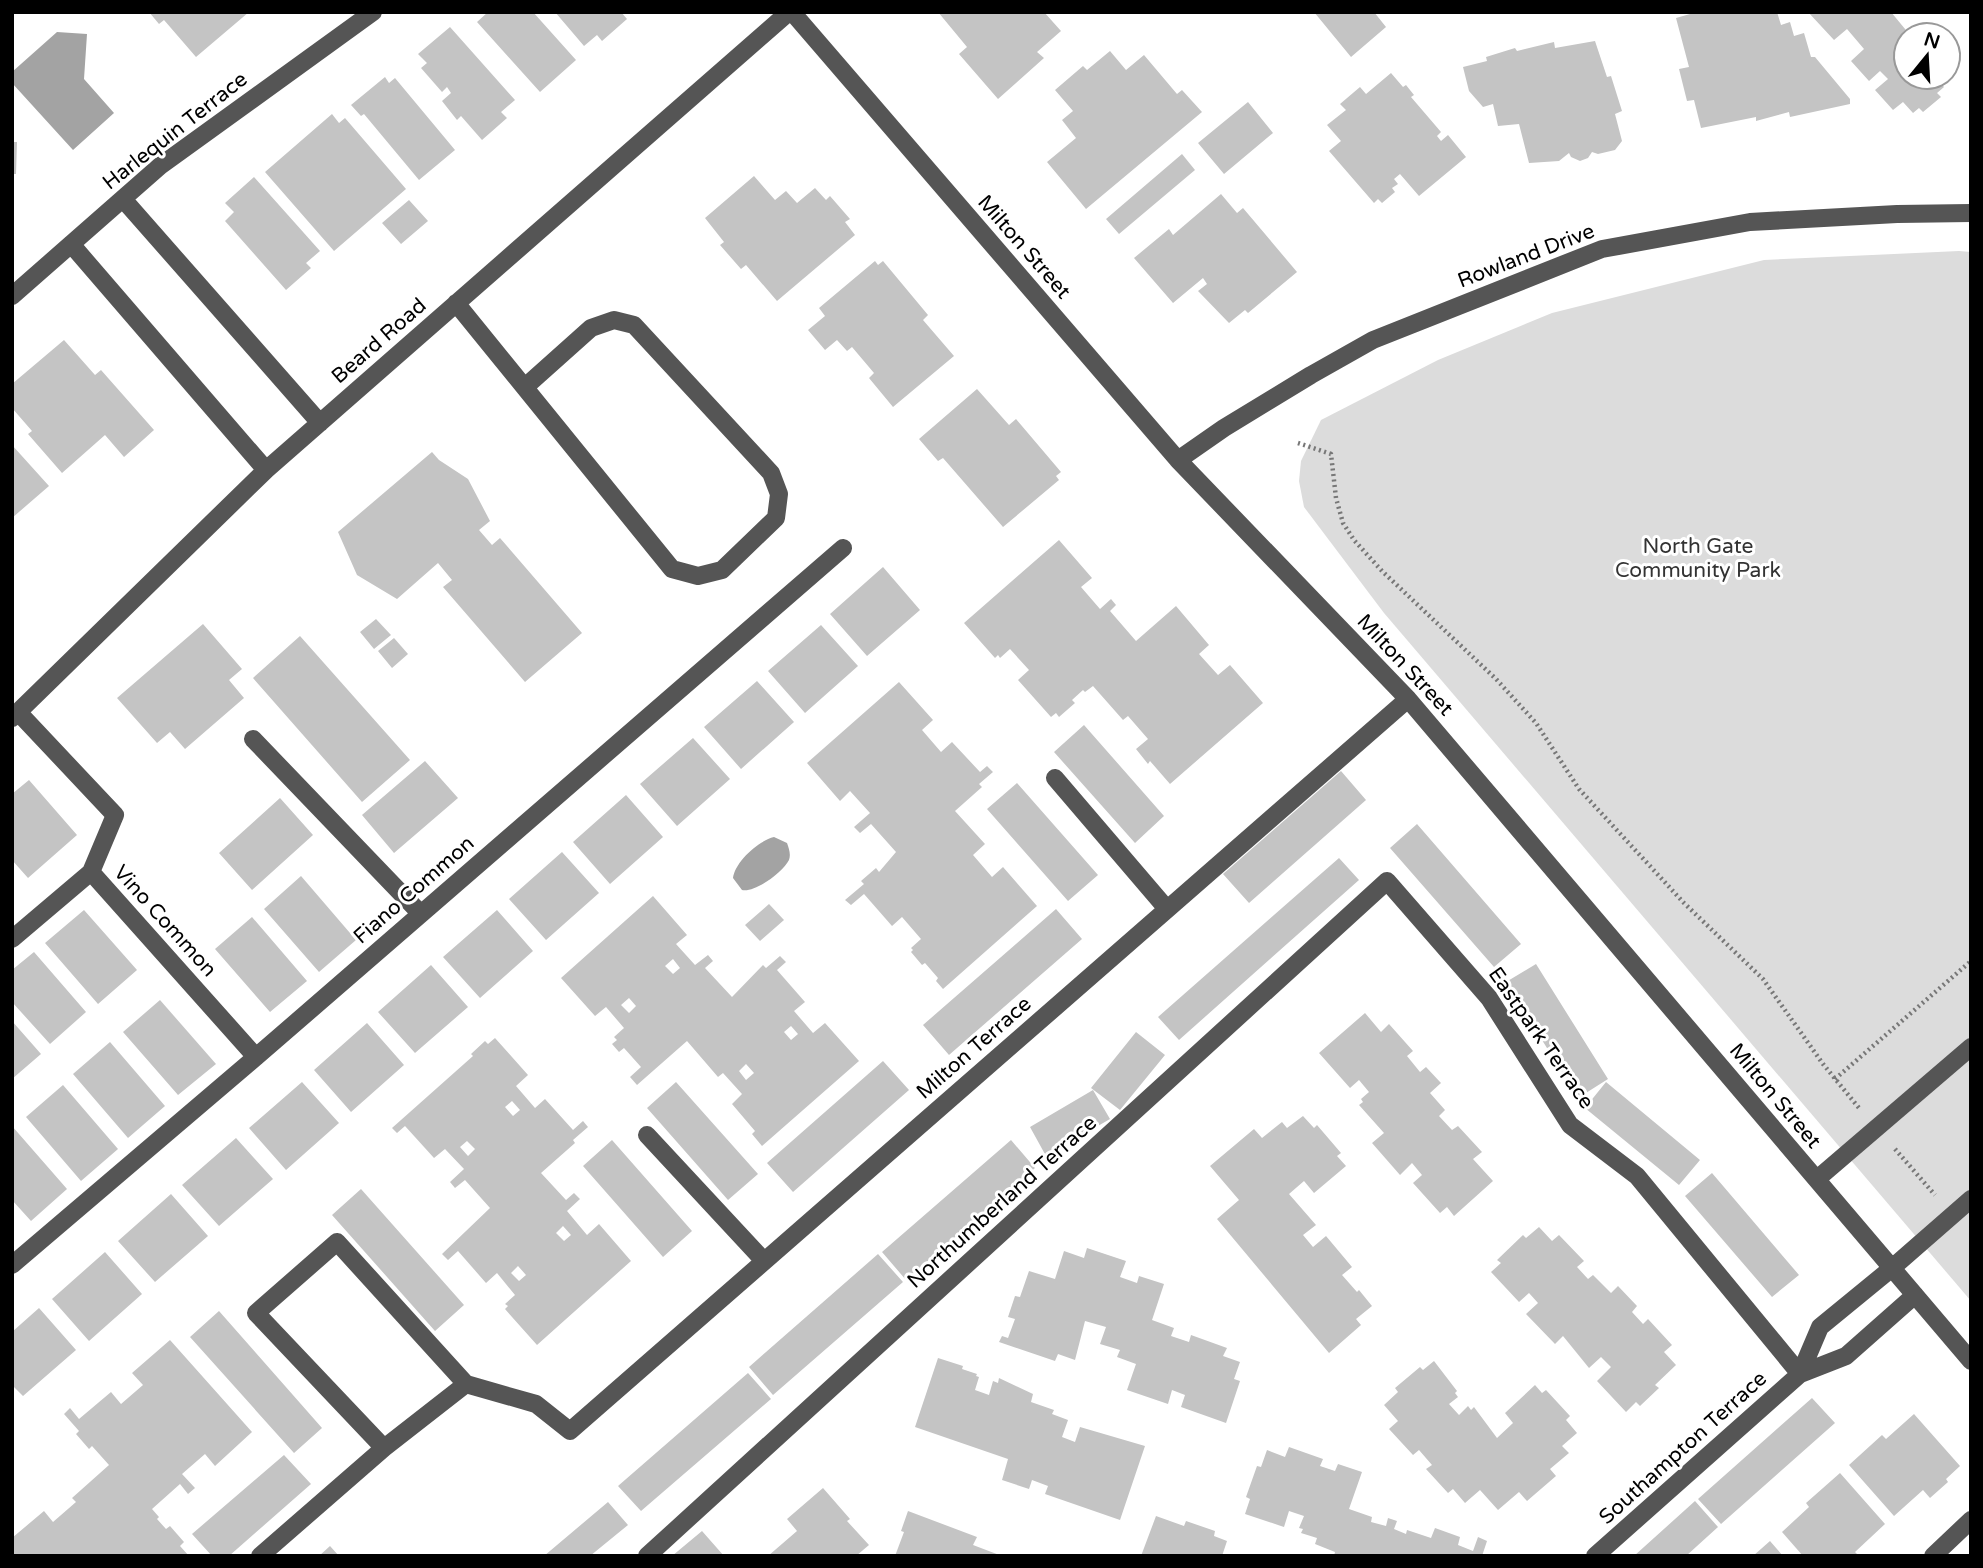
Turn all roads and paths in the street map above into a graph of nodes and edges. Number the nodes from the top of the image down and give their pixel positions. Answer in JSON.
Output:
{"nodes":[{"id":1,"x":373,"y":12,"type":"edge"},
{"id":2,"x":790,"y":12,"type":"edge"},
{"id":3,"x":123,"y":199,"type":"junction"},
{"id":4,"x":1971,"y":213,"type":"edge"},
{"id":5,"x":71,"y":244,"type":"junction"},
{"id":6,"x":12,"y":296,"type":"edge"},
{"id":7,"x":456,"y":303,"type":"junction"},
{"id":8,"x":525,"y":387,"type":"junction"},
{"id":9,"x":320,"y":423,"type":"junction"},
{"id":10,"x":1298,"y":443,"type":"dead end"},
{"id":11,"x":1178,"y":460,"type":"junction"},
{"id":12,"x":266,"y":470,"type":"junction"},
{"id":13,"x":843,"y":548,"type":"dead end"},
{"id":14,"x":1408,"y":699,"type":"junction"},
{"id":15,"x":15,"y":715,"type":"edge"},
{"id":16,"x":253,"y":739,"type":"dead end"},
{"id":17,"x":1055,"y":778,"type":"dead end"},
{"id":18,"x":91,"y":872,"type":"junction"},
{"id":19,"x":1387,"y":881,"type":"joint"},
{"id":20,"x":1167,"y":909,"type":"junction"},
{"id":21,"x":421,"y":914,"type":"junction"},
{"id":22,"x":12,"y":939,"type":"edge"},
{"id":23,"x":1971,"y":961,"type":"edge"},
{"id":24,"x":1971,"y":1047,"type":"edge"},
{"id":25,"x":256,"y":1057,"type":"junction"},
{"id":26,"x":1835,"y":1079,"type":"junction"},
{"id":27,"x":1877,"y":1128,"type":"junction"},
{"id":28,"x":647,"y":1135,"type":"dead end"},
{"id":29,"x":1817,"y":1179,"type":"junction"},
{"id":30,"x":1971,"y":1199,"type":"edge"},
{"id":31,"x":1952,"y":1216,"type":"junction"},
{"id":32,"x":764,"y":1261,"type":"junction"},
{"id":33,"x":12,"y":1265,"type":"edge"},
{"id":34,"x":1892,"y":1268,"type":"junction"},
{"id":35,"x":1915,"y":1295,"type":"junction"},
{"id":36,"x":1971,"y":1361,"type":"edge"},
{"id":37,"x":1800,"y":1374,"type":"junction"},
{"id":38,"x":466,"y":1384,"type":"junction"},
{"id":39,"x":384,"y":1448,"type":"junction"},
{"id":40,"x":1971,"y":1520,"type":"edge"},
{"id":41,"x":260,"y":1556,"type":"edge"},
{"id":42,"x":647,"y":1556,"type":"edge"},
{"id":43,"x":1595,"y":1556,"type":"edge"},
{"id":44,"x":1933,"y":1556,"type":"edge"}],
"edges":[{"from":1,"to":3,"type":"street","name":"Harlequin Terrace"},
{"from":2,"to":7,"type":"street","name":"Beard Road"},
{"from":2,"to":11,"type":"street","name":"Milton Street"},
{"from":3,"to":5,"type":"street","name":"Harlequin Terrace"},
{"from":3,"to":9,"type":"street"},
{"from":4,"to":11,"type":"street","name":"Rowland Drive"},
{"from":5,"to":6,"type":"street","name":"Harlequin Terrace"},
{"from":5,"to":12,"type":"street"},
{"from":7,"to":8,"type":"street"},
{"from":7,"to":9,"type":"street","name":"Beard Road"},
{"from":8,"to":8,"type":"street"},
{"from":9,"to":12,"type":"street","name":"Beard Road"},
{"from":10,"to":26,"type":"path"},
{"from":11,"to":14,"type":"street","name":"Milton Street"},
{"from":12,"to":15,"type":"street","name":"Beard Road"},
{"from":13,"to":21,"type":"street","name":"Fiano Common"},
{"from":14,"to":20,"type":"street","name":"Milton Terrace"},
{"from":14,"to":29,"type":"street","name":"Milton Street"},
{"from":15,"to":18,"type":"street","name":"Vino Common"},
{"from":16,"to":21,"type":"street"},
{"from":17,"to":20,"type":"street"},
{"from":18,"to":22,"type":"street"},
{"from":18,"to":25,"type":"street","name":"Vino Common"},
{"from":19,"to":37,"type":"street","name":"Eastpark Terrace"},
{"from":19,"to":42,"type":"street","name":"Northumberland Terrace"},
{"from":20,"to":32,"type":"street","name":"Milton Terrace"},
{"from":21,"to":25,"type":"street","name":"Fiano Common"},
{"from":23,"to":26,"type":"path"},
{"from":24,"to":27,"type":"street"},
{"from":25,"to":33,"type":"street","name":"Fiano Common"},
{"from":26,"to":27,"type":"path"},
{"from":27,"to":29,"type":"street"},
{"from":27,"to":31,"type":"path"},
{"from":28,"to":32,"type":"street"},
{"from":29,"to":34,"type":"street","name":"Milton Street"},
{"from":30,"to":31,"type":"street","name":"Southampton Terrace"},
{"from":31,"to":34,"type":"street","name":"Southampton Terrace"},
{"from":32,"to":38,"type":"street","name":"Milton Terrace"},
{"from":34,"to":35,"type":"street","name":"Milton Street"},
{"from":34,"to":37,"type":"street","name":"Southampton Terrace"},
{"from":35,"to":36,"type":"street","name":"Milton Street"},
{"from":35,"to":37,"type":"street","name":"Southampton Terrace"},
{"from":37,"to":43,"type":"street","name":"Southampton Terrace"},
{"from":38,"to":39,"type":"street"},
{"from":38,"to":39,"type":"street"},
{"from":39,"to":41,"type":"street"},
{"from":40,"to":44,"type":"street"}]}
